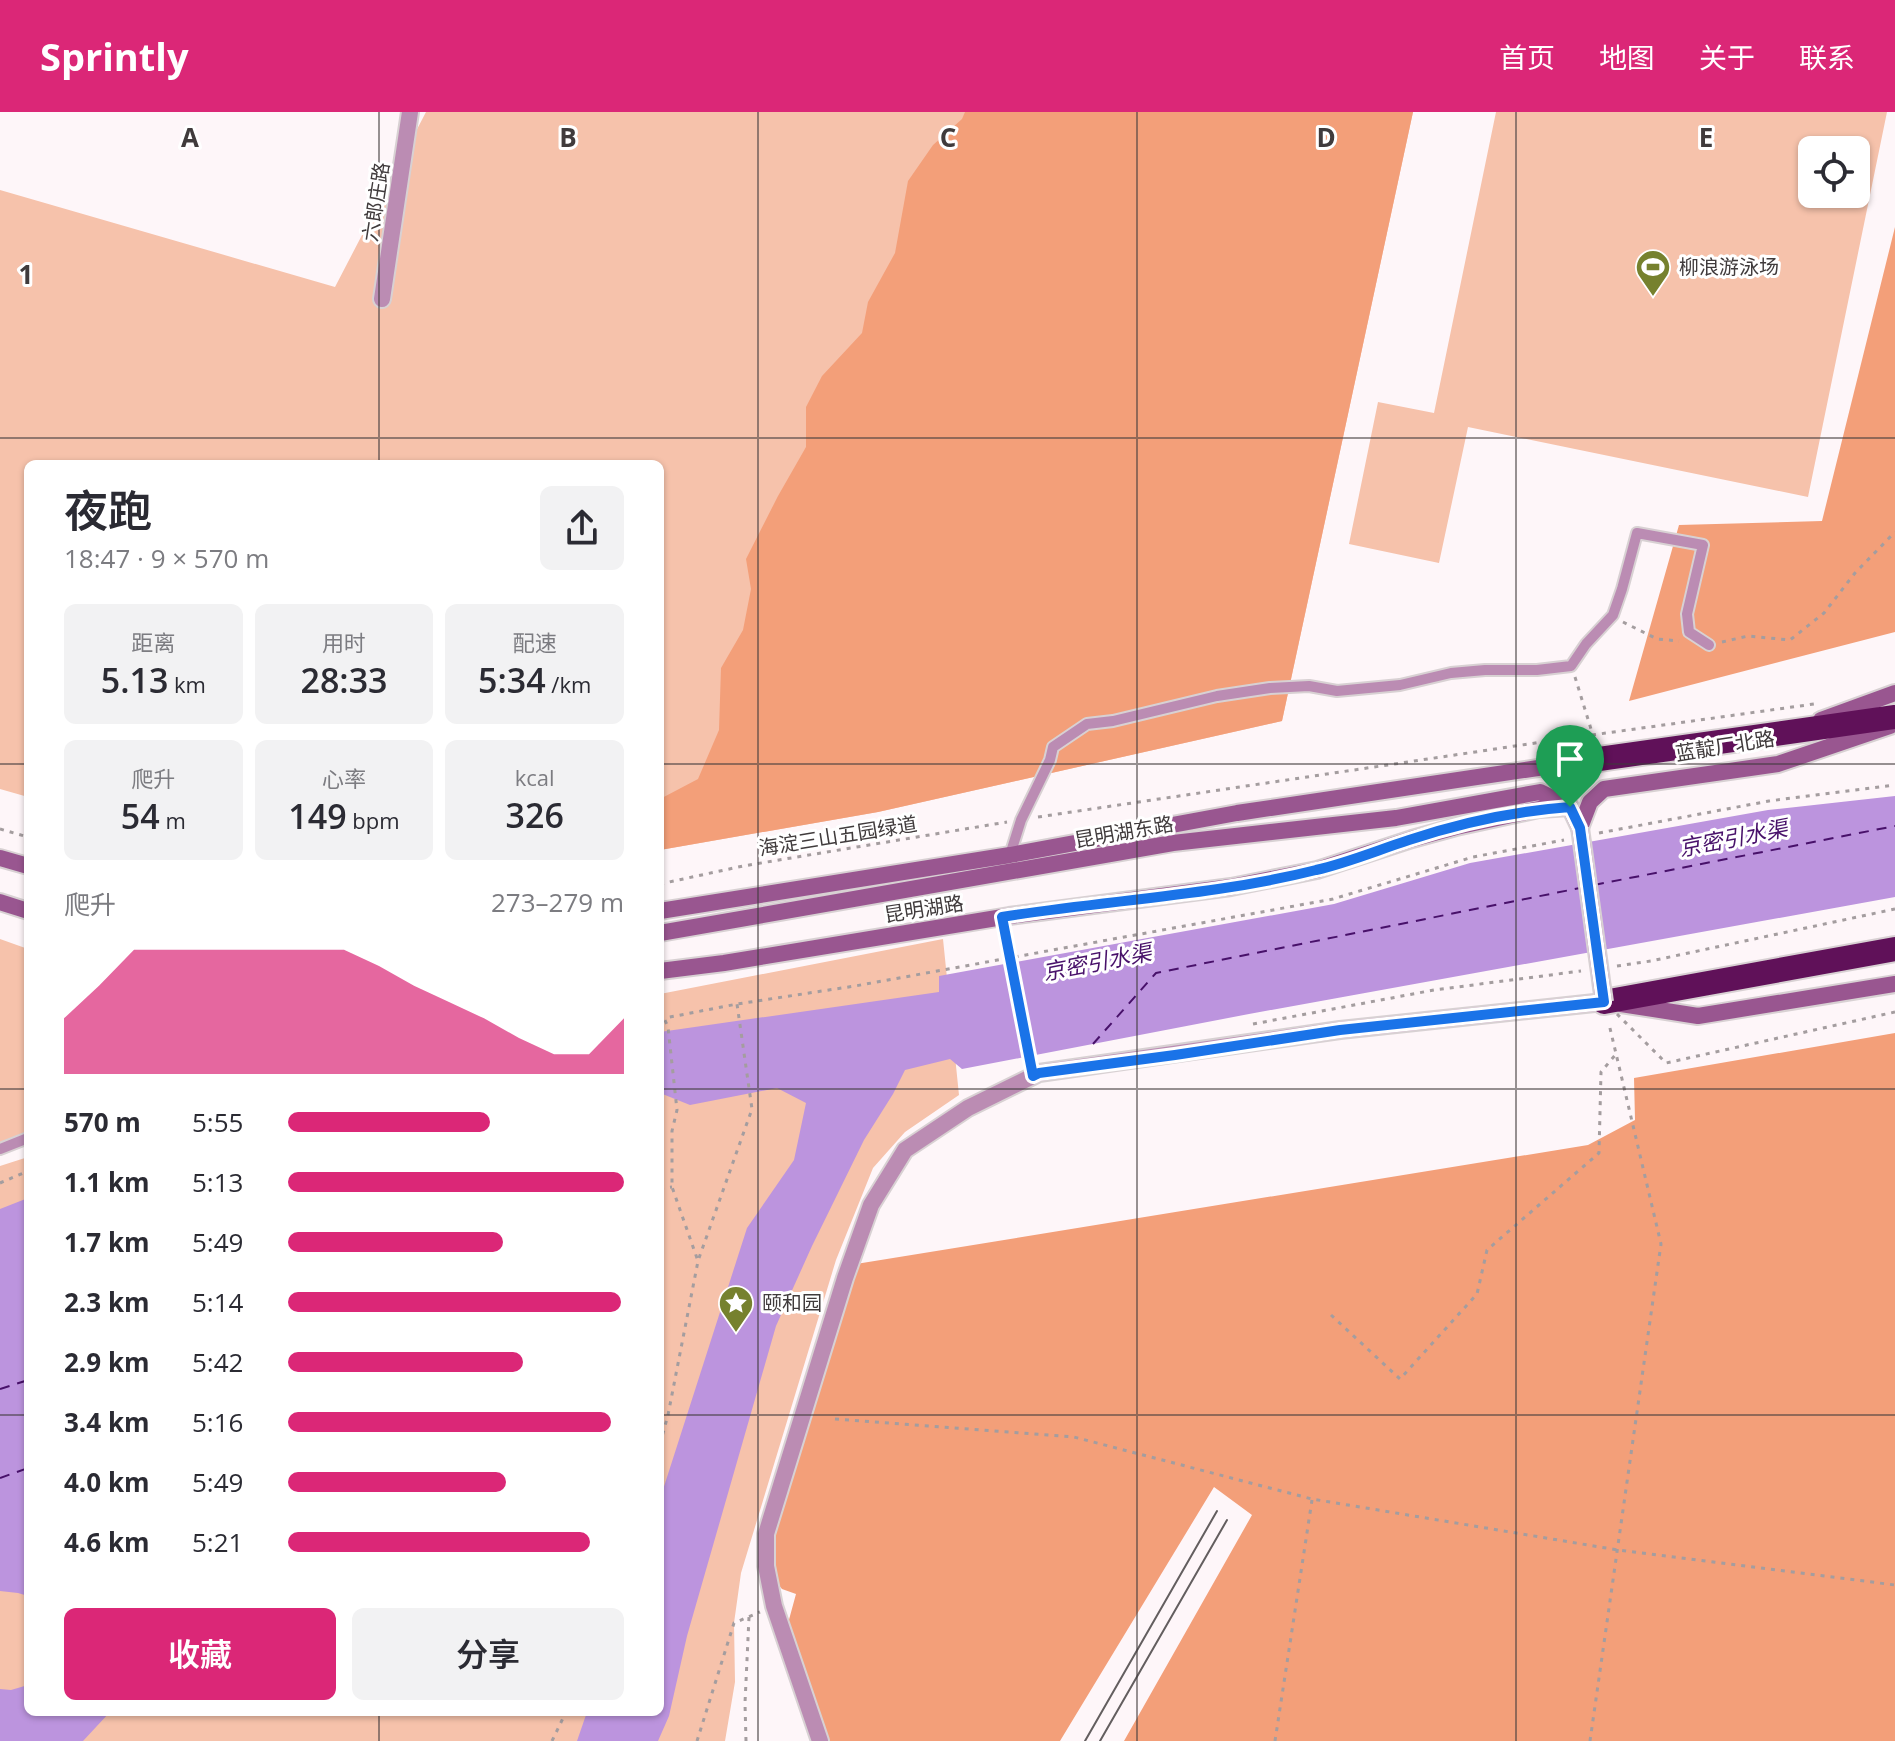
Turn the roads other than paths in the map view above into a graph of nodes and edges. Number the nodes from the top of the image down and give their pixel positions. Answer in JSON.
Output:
{"nodes":[{"id":1,"x":410,"y":112,"type":"edge"},
{"id":2,"x":382,"y":299,"type":"dead end"},
{"id":3,"x":1709,"y":645,"type":"road end"},
{"id":4,"x":1895,"y":693,"type":"edge"},
{"id":5,"x":1895,"y":717,"type":"edge"},
{"id":6,"x":1895,"y":724,"type":"edge"},
{"id":7,"x":1778,"y":735,"type":"junction"},
{"id":8,"x":1578,"y":762,"type":"joint"},
{"id":9,"x":1570,"y":807,"type":"junction"},
{"id":10,"x":1580,"y":828,"type":"junction"},
{"id":11,"x":1010,"y":855,"type":"junction"},
{"id":12,"x":0,"y":858,"type":"edge"},
{"id":13,"x":24,"y":865,"type":"edge"},
{"id":14,"x":0,"y":902,"type":"edge"},
{"id":15,"x":24,"y":910,"type":"edge"},
{"id":16,"x":664,"y":910,"type":"edge"},
{"id":17,"x":664,"y":932,"type":"edge"},
{"id":18,"x":1895,"y":949,"type":"edge"},
{"id":19,"x":664,"y":970,"type":"edge"},
{"id":20,"x":1895,"y":984,"type":"edge"},
{"id":21,"x":1604,"y":1002,"type":"junction"},
{"id":22,"x":24,"y":1140,"type":"edge"},
{"id":23,"x":0,"y":1149,"type":"edge"},
{"id":24,"x":820,"y":1741,"type":"edge"}],
"edges":[{"from":1,"to":2,"type":"street","name":"六郎庄路"},
{"from":3,"to":11,"type":"lane"},
{"from":4,"to":7,"type":"main road"},
{"from":5,"to":7,"type":"highway","name":"蓝靛厂北路"},
{"from":6,"to":10,"type":"main road","name":"蓝靛厂北路"},
{"from":7,"to":8,"type":"highway","name":"蓝靛厂北路"},
{"from":8,"to":11,"type":"main road","name":"昆明湖东路"},
{"from":9,"to":10,"type":"main road"},
{"from":9,"to":17,"type":"main road","name":"昆明湖东路"},
{"from":9,"to":19,"type":"main road","name":"昆明湖路"},
{"from":10,"to":21,"type":"main road","bridge":true},
{"from":11,"to":16,"type":"main road","name":"昆明湖东路"},
{"from":12,"to":13,"type":"main road"},
{"from":14,"to":15,"type":"main road"},
{"from":18,"to":21,"type":"highway"},
{"from":20,"to":21,"type":"main road"},
{"from":21,"to":24,"type":"street"},
{"from":22,"to":23,"type":"lane"}]}
